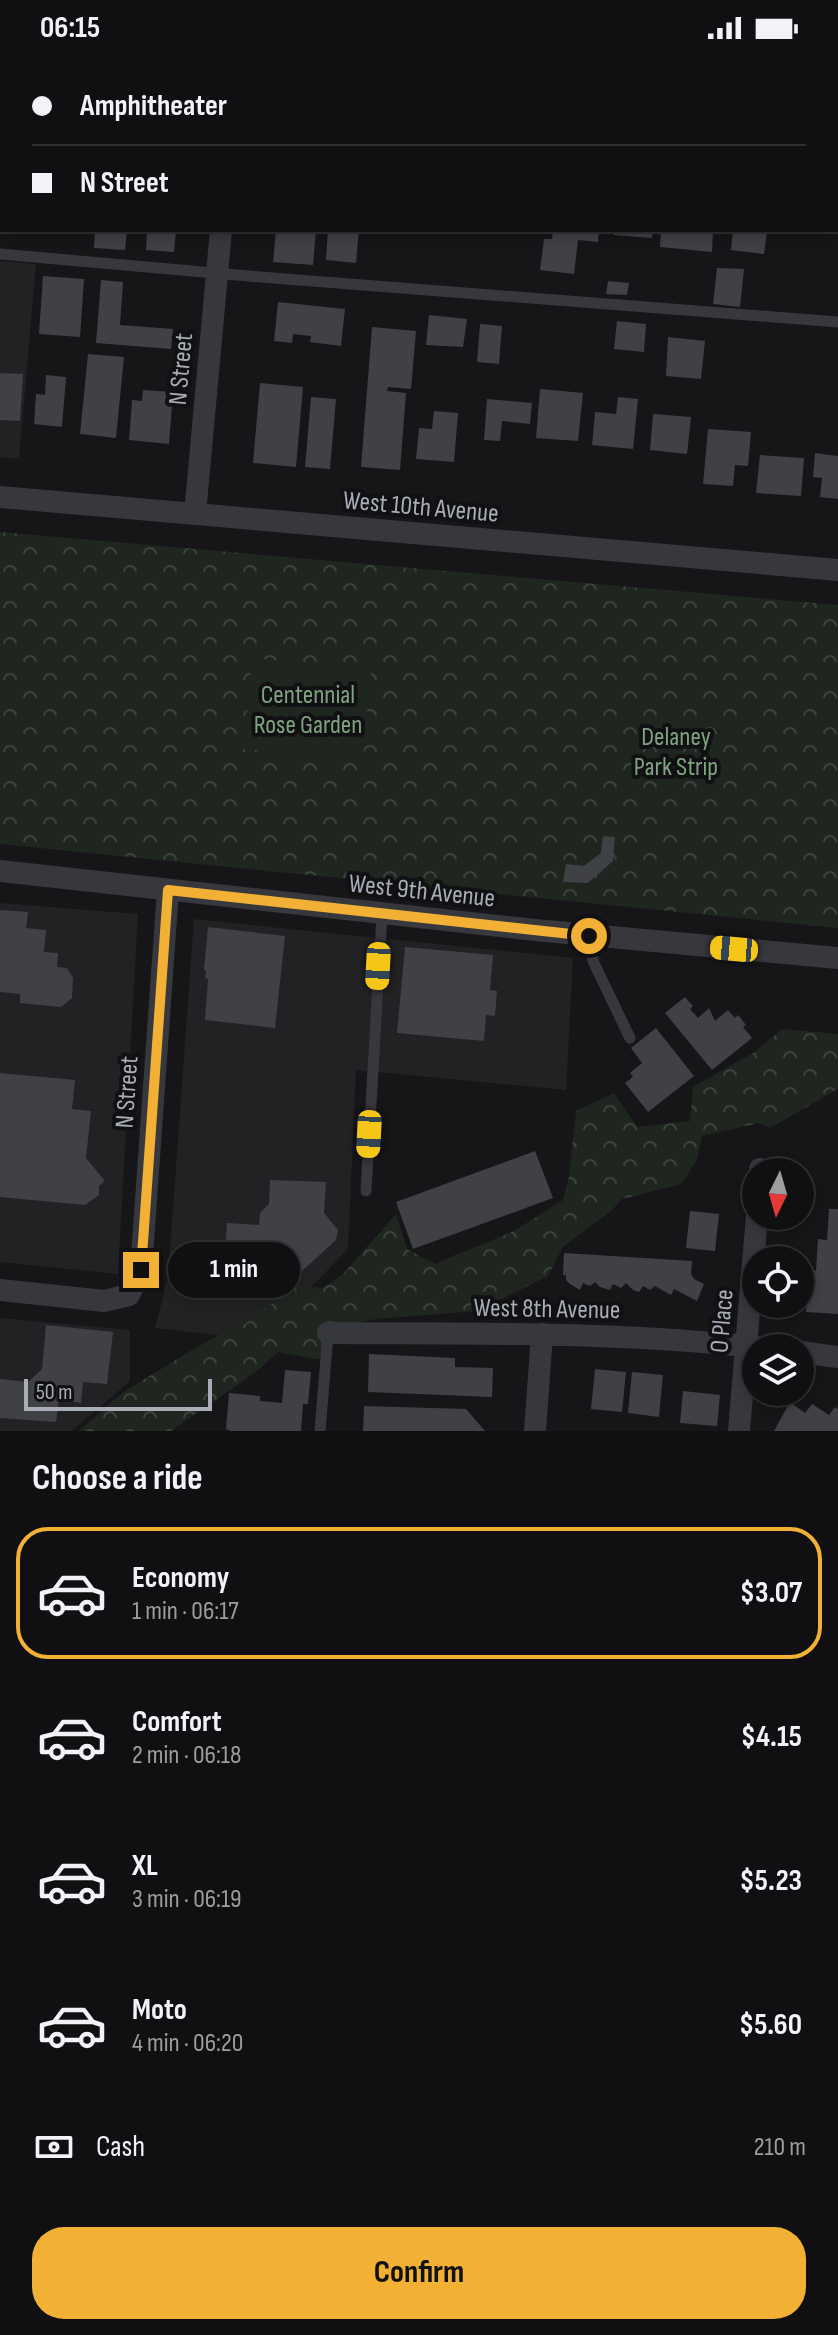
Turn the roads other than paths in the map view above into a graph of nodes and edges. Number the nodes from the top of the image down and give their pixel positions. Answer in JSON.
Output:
{"nodes":[{"id":1,"x":221,"y":232,"type":"edge"},
{"id":2,"x":0,"y":254,"type":"edge"},
{"id":3,"x":217,"y":273,"type":"junction"},
{"id":4,"x":838,"y":322,"type":"edge"},
{"id":5,"x":0,"y":497,"type":"edge"},
{"id":6,"x":195,"y":514,"type":"junction"},
{"id":7,"x":838,"y":570,"type":"edge"},
{"id":8,"x":0,"y":871,"type":"edge"},
{"id":9,"x":168,"y":890,"type":"junction"},
{"id":10,"x":382,"y":914,"type":"junction"},
{"id":11,"x":589,"y":936,"type":"junction"},
{"id":12,"x":838,"y":958,"type":"edge"},
{"id":13,"x":630,"y":1038,"type":"dead end"},
{"id":14,"x":366,"y":1191,"type":"dead end"},
{"id":15,"x":757,"y":1230,"type":"edge"},
{"id":16,"x":0,"y":1290,"type":"edge"},
{"id":17,"x":328,"y":1333,"type":"joint"},
{"id":18,"x":542,"y":1334,"type":"junction"},
{"id":19,"x":755,"y":1334,"type":"edge"},
{"id":20,"x":742,"y":1346,"type":"edge"},
{"id":21,"x":814,"y":1354,"type":"edge"},
{"id":22,"x":838,"y":1357,"type":"edge"},
{"id":23,"x":744,"y":1406,"type":"edge"},
{"id":24,"x":320,"y":1431,"type":"edge"},
{"id":25,"x":535,"y":1431,"type":"edge"},
{"id":26,"x":739,"y":1431,"type":"edge"}],
"edges":[{"from":1,"to":3,"type":"street","name":"N Street"},
{"from":2,"to":3,"type":"lane"},
{"from":3,"to":4,"type":"lane"},
{"from":3,"to":6,"type":"street","name":"N Street"},
{"from":5,"to":6,"type":"street","name":"West 10th Avenue"},
{"from":6,"to":7,"type":"street","name":"West 10th Avenue"},
{"from":8,"to":9,"type":"street","name":"West 9th Avenue"},
{"from":9,"to":10,"type":"street","name":"West 9th Avenue"},
{"from":9,"to":16,"type":"street","name":"N Street"},
{"from":10,"to":11,"type":"street","name":"West 9th Avenue"},
{"from":10,"to":14,"type":"lane"},
{"from":11,"to":12,"type":"street","name":"West 9th Avenue"},
{"from":11,"to":13,"type":"lane"},
{"from":15,"to":19,"type":"street","name":"O Place"},
{"from":17,"to":18,"type":"street","name":"West 8th Avenue"},
{"from":17,"to":24,"type":"lane"},
{"from":18,"to":20,"type":"street","name":"West 8th Avenue"},
{"from":18,"to":25,"type":"street"},
{"from":21,"to":22,"type":"street"},
{"from":23,"to":26,"type":"street","name":"O Place"}]}
